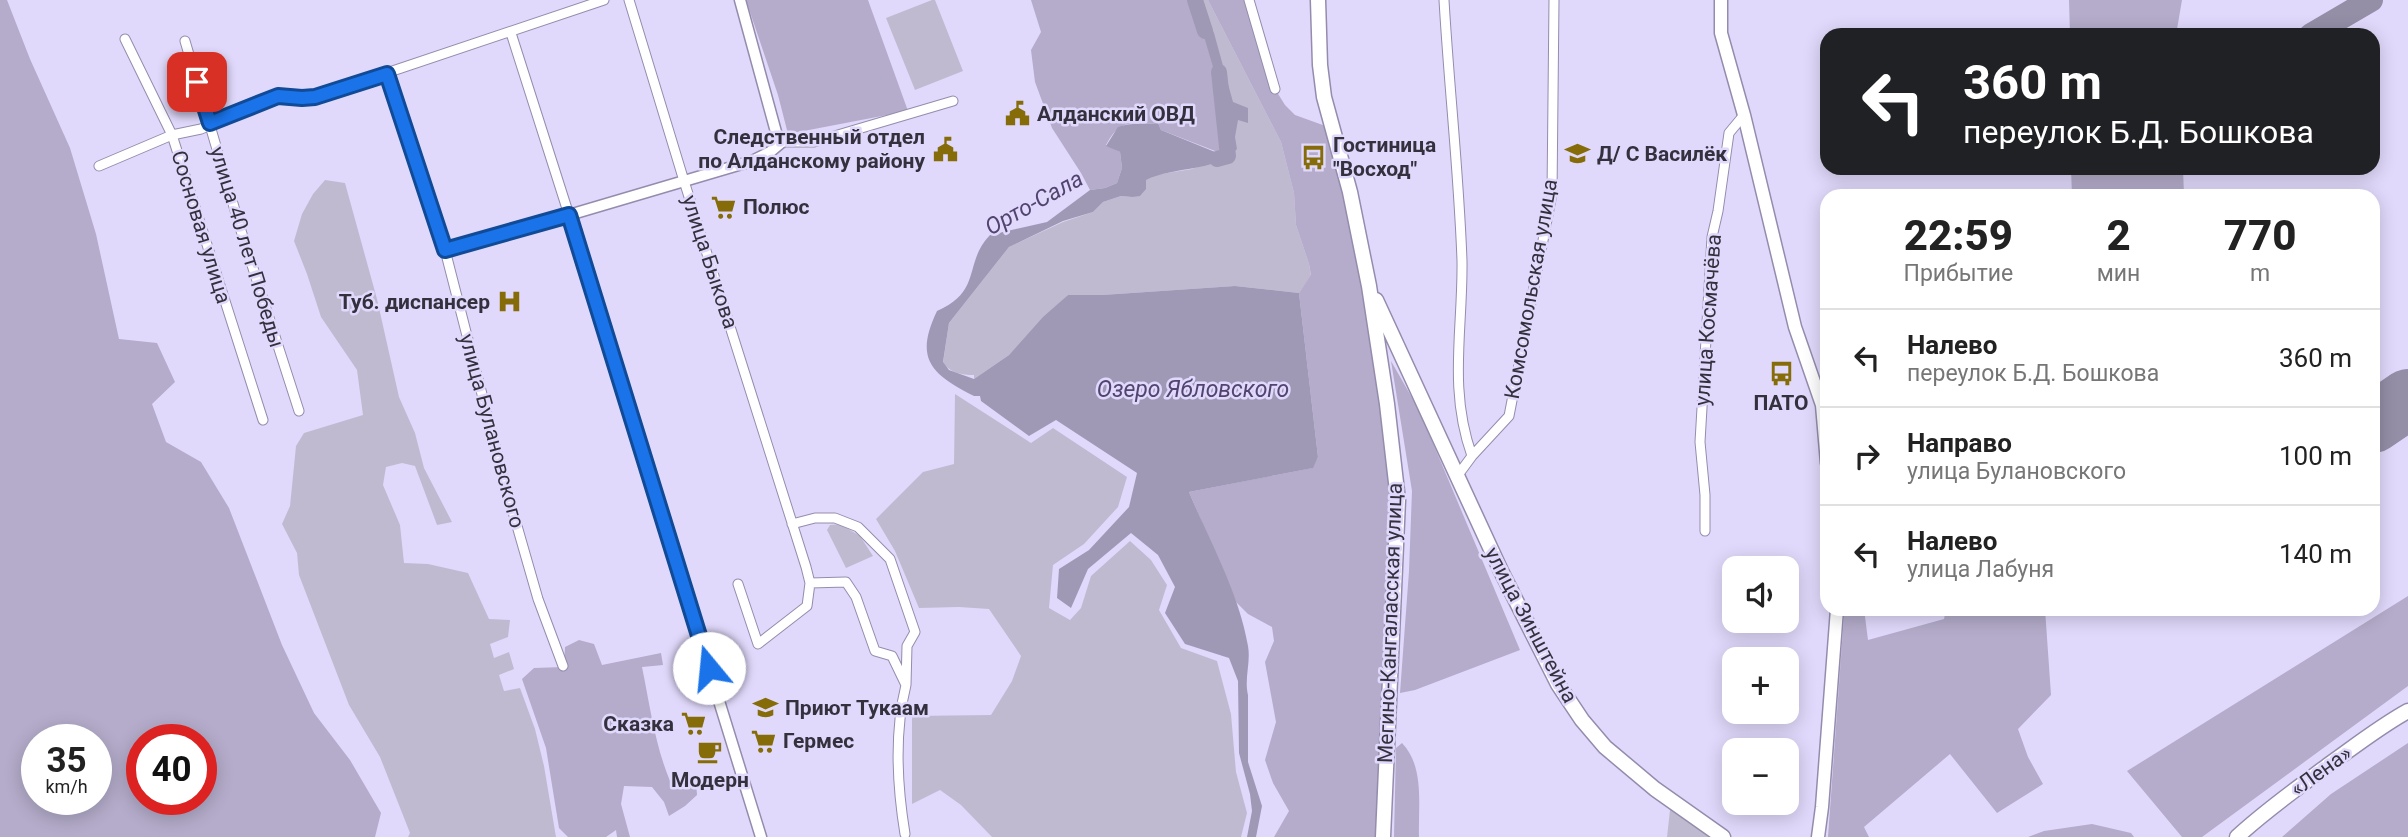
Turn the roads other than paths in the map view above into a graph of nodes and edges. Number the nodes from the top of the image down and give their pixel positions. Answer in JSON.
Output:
{"nodes":[{"id":1,"x":604,"y":0,"type":"edge"},
{"id":2,"x":629,"y":0,"type":"edge"},
{"id":3,"x":740,"y":0,"type":"edge"},
{"id":4,"x":1248,"y":0,"type":"edge"},
{"id":5,"x":1318,"y":0,"type":"edge"},
{"id":6,"x":1444,"y":0,"type":"edge"},
{"id":7,"x":1554,"y":0,"type":"edge"},
{"id":8,"x":1721,"y":0,"type":"edge"},
{"id":9,"x":511,"y":33,"type":"junction"},
{"id":10,"x":125,"y":39,"type":"dead end"},
{"id":11,"x":185,"y":41,"type":"dead end"},
{"id":12,"x":387,"y":74,"type":"junction"},
{"id":13,"x":1275,"y":89,"type":"dead end"},
{"id":14,"x":953,"y":101,"type":"dead end"},
{"id":15,"x":1744,"y":115,"type":"junction"},
{"id":16,"x":210,"y":123,"type":"junction"},
{"id":17,"x":172,"y":135,"type":"junction"},
{"id":18,"x":782,"y":142,"type":"junction"},
{"id":19,"x":99,"y":166,"type":"dead end"},
{"id":20,"x":684,"y":181,"type":"junction"},
{"id":21,"x":569,"y":215,"type":"junction"},
{"id":22,"x":445,"y":250,"type":"junction"},
{"id":23,"x":1369,"y":286,"type":"junction"},
{"id":24,"x":1820,"y":399,"type":"edge"},
{"id":25,"x":299,"y":411,"type":"dead end"},
{"id":26,"x":262,"y":420,"type":"dead end"},
{"id":27,"x":1472,"y":456,"type":"junction"},
{"id":28,"x":1458,"y":475,"type":"junction"},
{"id":29,"x":792,"y":524,"type":"junction"},
{"id":30,"x":1705,"y":531,"type":"dead end"},
{"id":31,"x":738,"y":583,"type":"dead end"},
{"id":32,"x":810,"y":583,"type":"junction"},
{"id":33,"x":1836,"y":616,"type":"edge"},
{"id":34,"x":563,"y":666,"type":"dead end"},
{"id":35,"x":906,"y":685,"type":"junction"},
{"id":36,"x":2408,"y":710,"type":"edge"},
{"id":37,"x":905,"y":834,"type":"dead end"},
{"id":38,"x":761,"y":837,"type":"edge"},
{"id":39,"x":1383,"y":837,"type":"edge"},
{"id":40,"x":1723,"y":837,"type":"edge"},
{"id":41,"x":1818,"y":837,"type":"edge"},
{"id":42,"x":2237,"y":837,"type":"edge"}],
"edges":[{"from":1,"to":9,"type":"street"},
{"from":2,"to":20,"type":"street","name":"улица Быкова"},
{"from":3,"to":18,"type":"street"},
{"from":4,"to":13,"type":"street"},
{"from":5,"to":23,"type":"main road","name":"Мегино-Кангаласская улица"},
{"from":6,"to":27,"type":"street"},
{"from":7,"to":27,"type":"street","name":"Комсомольская улица"},
{"from":8,"to":15,"type":"main road"},
{"from":9,"to":12,"type":"street"},
{"from":9,"to":21,"type":"street"},
{"from":10,"to":17,"type":"street","name":"Сосновая улица"},
{"from":11,"to":16,"type":"street","name":"улица 40 лет Победы"},
{"from":12,"to":16,"type":"street"},
{"from":12,"to":22,"type":"street","name":"улица Булановского"},
{"from":14,"to":18,"type":"street"},
{"from":15,"to":24,"type":"main road"},
{"from":15,"to":30,"type":"street","name":"улица Космачёва"},
{"from":16,"to":17,"type":"street"},
{"from":16,"to":25,"type":"street","name":"улица 40 лет Победы"},
{"from":17,"to":19,"type":"street"},
{"from":17,"to":26,"type":"street","name":"Сосновая улица"},
{"from":18,"to":20,"type":"street"},
{"from":20,"to":21,"type":"street"},
{"from":20,"to":29,"type":"street","name":"улица Быкова"},
{"from":21,"to":22,"type":"street"},
{"from":21,"to":38,"type":"street"},
{"from":22,"to":34,"type":"street","name":"улица Булановского"},
{"from":23,"to":28,"type":"main road","name":"Мегино-Кангаласская улица"},
{"from":23,"to":39,"type":"main road","name":"Мегино-Кангаласская улица"},
{"from":27,"to":28,"type":"street","name":"Комсомольская улица"},
{"from":28,"to":40,"type":"main road","name":"улица Зинштейна"},
{"from":29,"to":32,"type":"street","name":"улица Быкова"},
{"from":29,"to":35,"type":"street"},
{"from":31,"to":32,"type":"street"},
{"from":32,"to":35,"type":"street"},
{"from":33,"to":41,"type":"main road"},
{"from":35,"to":37,"type":"street"},
{"from":36,"to":42,"type":"main road","name":"«Лена»"}]}
